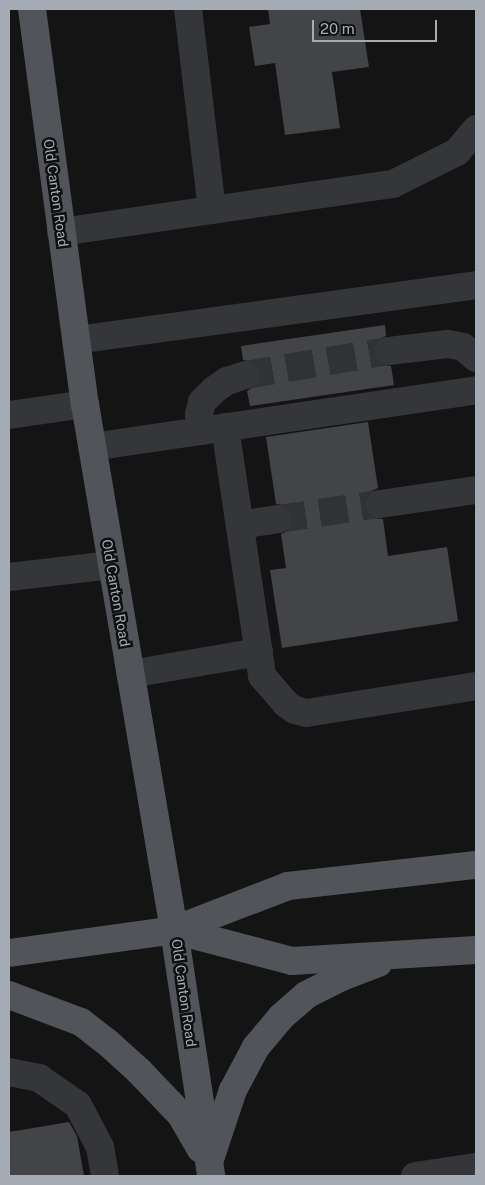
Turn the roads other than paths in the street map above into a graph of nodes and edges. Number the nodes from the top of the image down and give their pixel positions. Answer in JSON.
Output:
{"nodes":[{"id":1,"x":32,"y":9,"type":"edge"},
{"id":2,"x":188,"y":9,"type":"edge"},
{"id":3,"x":476,"y":129,"type":"edge"},
{"id":4,"x":212,"y":210,"type":"junction"},
{"id":5,"x":61,"y":232,"type":"junction"},
{"id":6,"x":476,"y":285,"type":"edge"},
{"id":7,"x":76,"y":340,"type":"junction"},
{"id":8,"x":389,"y":351,"type":"tunnel mouth"},
{"id":9,"x":476,"y":358,"type":"edge"},
{"id":10,"x":245,"y":375,"type":"tunnel mouth"},
{"id":11,"x":476,"y":390,"type":"edge"},
{"id":12,"x":85,"y":404,"type":"junction"},
{"id":13,"x":9,"y":415,"type":"edge"},
{"id":14,"x":213,"y":429,"type":"junction"},
{"id":15,"x":92,"y":447,"type":"junction"},
{"id":16,"x":476,"y":490,"type":"edge"},
{"id":17,"x":380,"y":504,"type":"tunnel mouth"},
{"id":18,"x":278,"y":519,"type":"tunnel mouth"},
{"id":19,"x":240,"y":525,"type":"junction"},
{"id":20,"x":111,"y":565,"type":"junction"},
{"id":21,"x":9,"y":577,"type":"edge"},
{"id":22,"x":259,"y":652,"type":"junction"},
{"id":23,"x":130,"y":674,"type":"junction"},
{"id":24,"x":476,"y":686,"type":"edge"},
{"id":25,"x":476,"y":865,"type":"edge"},
{"id":26,"x":174,"y":930,"type":"junction"},
{"id":27,"x":476,"y":950,"type":"edge"},
{"id":28,"x":9,"y":953,"type":"edge"},
{"id":29,"x":403,"y":953,"type":"junction"},
{"id":30,"x":9,"y":995,"type":"edge"},
{"id":31,"x":9,"y":1072,"type":"edge"},
{"id":32,"x":476,"y":1167,"type":"edge"},
{"id":33,"x":210,"y":1169,"type":"edge"},
{"id":34,"x":105,"y":1176,"type":"edge"},
{"id":35,"x":415,"y":1176,"type":"edge"}],
"edges":[{"from":1,"to":5,"type":"main road","name":"Old Canton Road"},
{"from":2,"to":4,"type":"lane"},
{"from":3,"to":4,"type":"lane"},
{"from":4,"to":5,"type":"lane"},
{"from":5,"to":7,"type":"main road","name":"Old Canton Road"},
{"from":6,"to":7,"type":"lane"},
{"from":7,"to":12,"type":"main road","name":"Old Canton Road"},
{"from":8,"to":9,"type":"lane"},
{"from":10,"to":14,"type":"lane"},
{"from":11,"to":14,"type":"lane"},
{"from":12,"to":13,"type":"lane"},
{"from":12,"to":15,"type":"main road","name":"Old Canton Road"},
{"from":14,"to":15,"type":"lane"},
{"from":14,"to":19,"type":"lane"},
{"from":15,"to":20,"type":"main road","name":"Old Canton Road"},
{"from":16,"to":17,"type":"lane"},
{"from":18,"to":19,"type":"lane"},
{"from":19,"to":22,"type":"lane"},
{"from":20,"to":21,"type":"lane"},
{"from":20,"to":23,"type":"main road","name":"Old Canton Road"},
{"from":22,"to":23,"type":"lane"},
{"from":22,"to":24,"type":"lane"},
{"from":23,"to":26,"type":"main road","name":"Old Canton Road"},
{"from":25,"to":26,"type":"main road"},
{"from":26,"to":28,"type":"main road"},
{"from":26,"to":29,"type":"main road"},
{"from":26,"to":33,"type":"main road","name":"Old Canton Road"},
{"from":27,"to":29,"type":"main road"},
{"from":29,"to":33,"type":"main road"},
{"from":30,"to":33,"type":"main road"},
{"from":31,"to":34,"type":"lane"},
{"from":32,"to":35,"type":"lane"}]}
